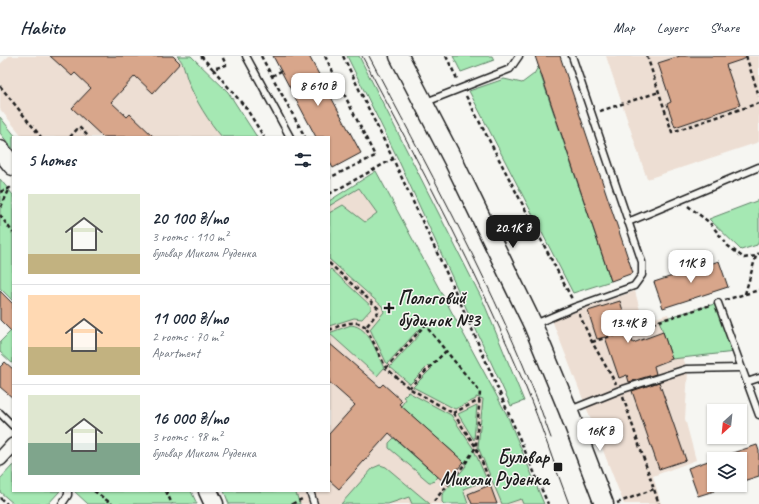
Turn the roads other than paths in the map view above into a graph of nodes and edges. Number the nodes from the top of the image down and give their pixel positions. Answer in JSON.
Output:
{"nodes":[{"id":1,"x":246,"y":56,"type":"edge"},
{"id":2,"x":399,"y":56,"type":"edge"},
{"id":3,"x":519,"y":56,"type":"edge"},
{"id":4,"x":572,"y":56,"type":"edge"},
{"id":5,"x":422,"y":103,"type":"junction"},
{"id":6,"x":289,"y":136,"type":"edge"},
{"id":7,"x":759,"y":167,"type":"edge"},
{"id":8,"x":628,"y":222,"type":"junction"},
{"id":9,"x":718,"y":303,"type":"road end"},
{"id":10,"x":533,"y":325,"type":"junction"},
{"id":11,"x":741,"y":368,"type":"junction"},
{"id":12,"x":759,"y":378,"type":"edge"},
{"id":13,"x":747,"y":382,"type":"junction"},
{"id":14,"x":568,"y":410,"type":"junction"},
{"id":15,"x":0,"y":413,"type":"edge"},
{"id":16,"x":759,"y":416,"type":"edge"},
{"id":17,"x":12,"y":425,"type":"edge"},
{"id":18,"x":12,"y":447,"type":"edge"},
{"id":19,"x":0,"y":459,"type":"edge"},
{"id":20,"x":68,"y":492,"type":"edge"},
{"id":21,"x":208,"y":492,"type":"edge"},
{"id":22,"x":310,"y":492,"type":"edge"},
{"id":23,"x":62,"y":504,"type":"edge"},
{"id":24,"x":214,"y":504,"type":"edge"},
{"id":25,"x":314,"y":504,"type":"edge"},
{"id":26,"x":604,"y":504,"type":"edge"}],
"edges":[{"from":1,"to":6,"type":"lane"},
{"from":2,"to":5,"type":"street"},
{"from":3,"to":5,"type":"lane"},
{"from":4,"to":8,"type":"lane"},
{"from":5,"to":10,"type":"street"},
{"from":7,"to":8,"type":"lane"},
{"from":8,"to":10,"type":"lane"},
{"from":9,"to":11,"type":"lane"},
{"from":10,"to":14,"type":"street"},
{"from":11,"to":13,"type":"lane"},
{"from":11,"to":14,"type":"lane"},
{"from":12,"to":13,"type":"lane"},
{"from":13,"to":16,"type":"lane"},
{"from":14,"to":26,"type":"street"},
{"from":15,"to":17,"type":"lane"},
{"from":18,"to":19,"type":"street"},
{"from":20,"to":23,"type":"lane"},
{"from":21,"to":24,"type":"street"},
{"from":22,"to":25,"type":"lane"}]}
